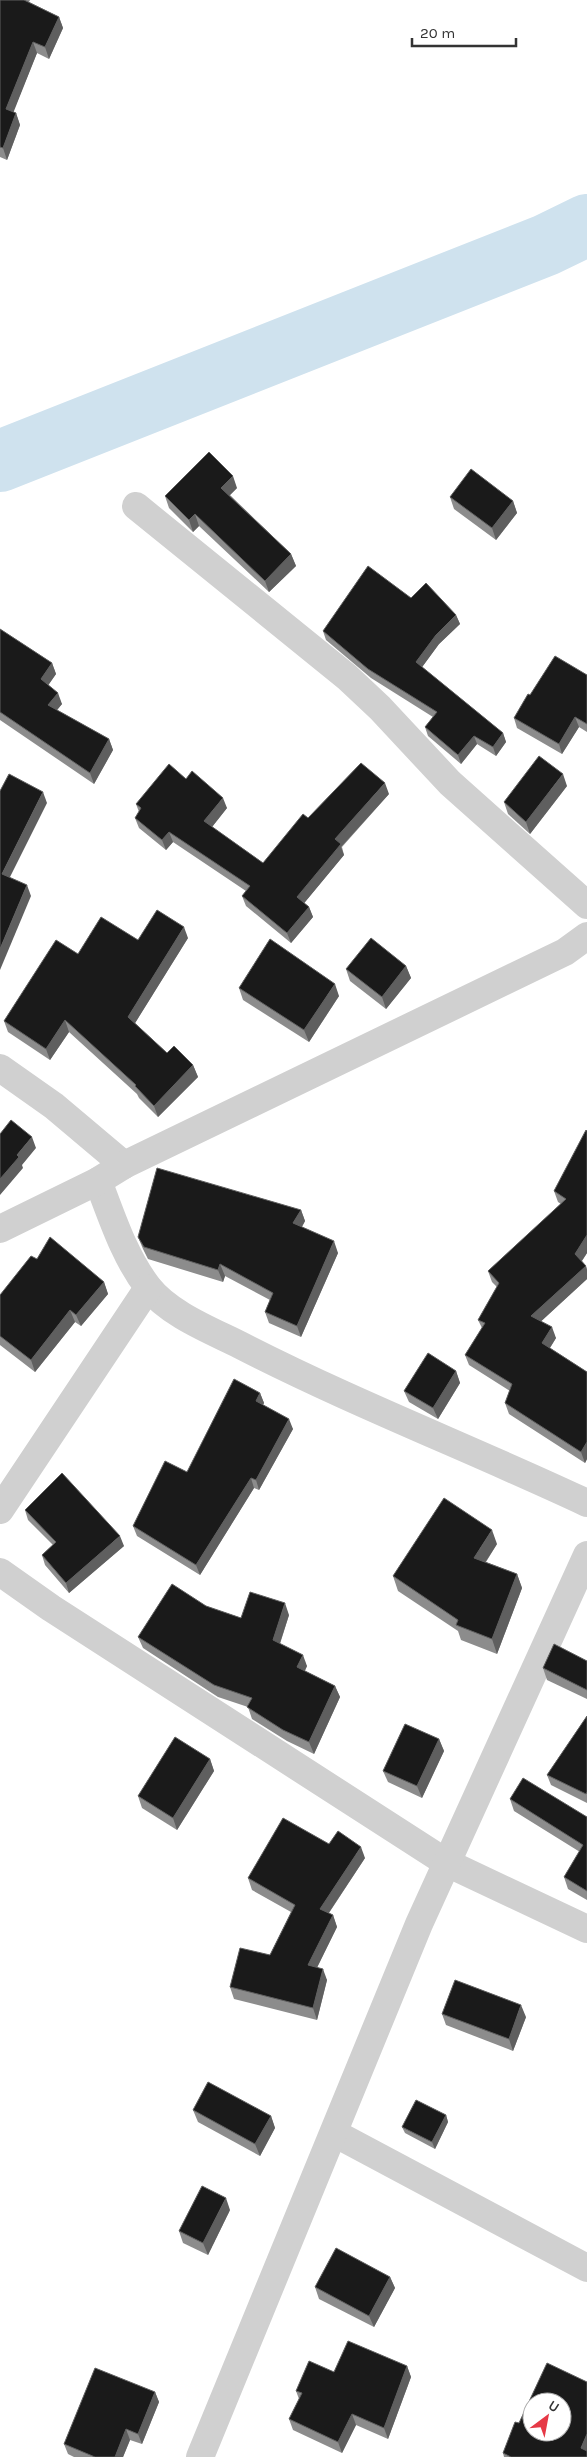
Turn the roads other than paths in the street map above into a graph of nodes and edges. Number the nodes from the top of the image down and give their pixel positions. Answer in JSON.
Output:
{"nodes":[{"id":1,"x":136,"y":506,"type":"dead end"},
{"id":2,"x":587,"y":905,"type":"edge"},
{"id":3,"x":587,"y":936,"type":"edge"},
{"id":4,"x":0,"y":1068,"type":"edge"},
{"id":5,"x":124,"y":1165,"type":"junction"},
{"id":6,"x":98,"y":1181,"type":"junction"},
{"id":7,"x":0,"y":1229,"type":"edge"},
{"id":8,"x":148,"y":1288,"type":"junction"},
{"id":9,"x":587,"y":1503,"type":"edge"},
{"id":10,"x":0,"y":1510,"type":"edge"},
{"id":11,"x":587,"y":1555,"type":"edge"},
{"id":12,"x":0,"y":1572,"type":"edge"},
{"id":13,"x":447,"y":1863,"type":"junction"},
{"id":14,"x":587,"y":1929,"type":"edge"},
{"id":15,"x":334,"y":2133,"type":"junction"},
{"id":16,"x":587,"y":2268,"type":"edge"},
{"id":17,"x":200,"y":2457,"type":"edge"}],
"edges":[{"from":1,"to":2,"type":"street"},
{"from":3,"to":5,"type":"street"},
{"from":4,"to":5,"type":"street"},
{"from":5,"to":6,"type":"street"},
{"from":6,"to":7,"type":"street"},
{"from":6,"to":8,"type":"street"},
{"from":8,"to":9,"type":"street"},
{"from":8,"to":10,"type":"street"},
{"from":11,"to":13,"type":"street"},
{"from":12,"to":13,"type":"street"},
{"from":13,"to":14,"type":"street"},
{"from":13,"to":15,"type":"street"},
{"from":15,"to":16,"type":"street"},
{"from":15,"to":17,"type":"street"}]}
